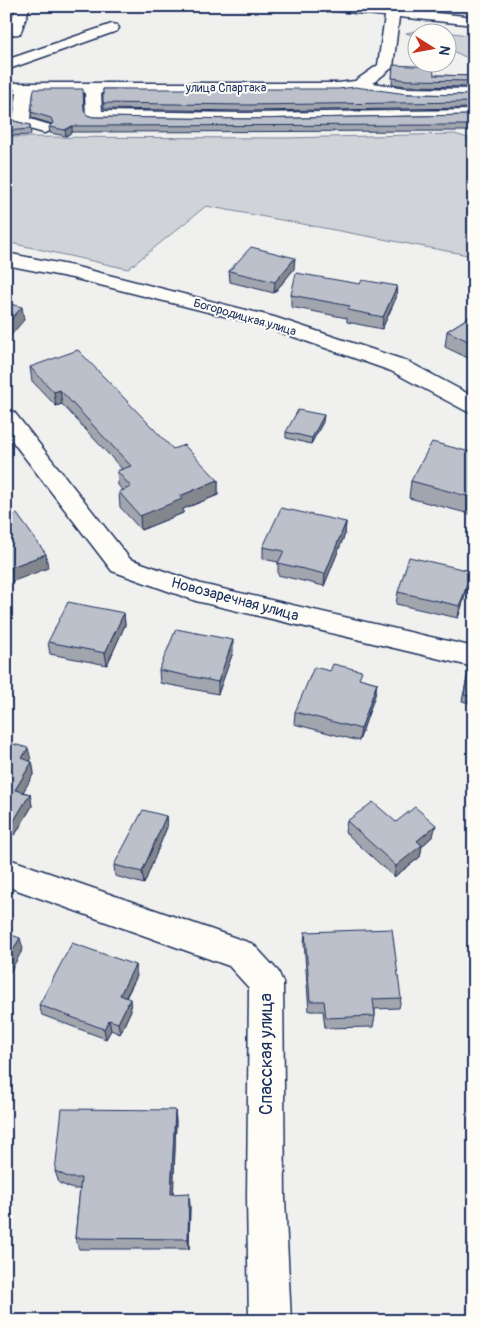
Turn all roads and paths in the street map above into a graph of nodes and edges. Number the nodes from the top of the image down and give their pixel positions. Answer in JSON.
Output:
{"nodes":[{"id":1,"x":6,"y":6,"type":"edge"},
{"id":2,"x":328,"y":6,"type":"edge"},
{"id":3,"x":471,"y":6,"type":"edge"},
{"id":4,"x":474,"y":11,"type":"edge"},
{"id":5,"x":392,"y":14,"type":"junction"},
{"id":6,"x":474,"y":21,"type":"edge"},
{"id":7,"x":112,"y":28,"type":"dead end"},
{"id":8,"x":6,"y":31,"type":"edge"},
{"id":9,"x":6,"y":66,"type":"edge"},
{"id":10,"x":359,"y":85,"type":"junction"},
{"id":11,"x":6,"y":88,"type":"edge"},
{"id":12,"x":26,"y":88,"type":"junction"},
{"id":13,"x":93,"y":88,"type":"junction"},
{"id":14,"x":406,"y":94,"type":"junction"},
{"id":15,"x":474,"y":94,"type":"edge"},
{"id":16,"x":474,"y":115,"type":"edge"},
{"id":17,"x":413,"y":117,"type":"junction"},
{"id":18,"x":44,"y":128,"type":"dead end"},
{"id":19,"x":6,"y":259,"type":"edge"},
{"id":20,"x":474,"y":406,"type":"edge"},
{"id":21,"x":6,"y":418,"type":"edge"},
{"id":22,"x":474,"y":657,"type":"edge"},
{"id":23,"x":6,"y":872,"type":"edge"},
{"id":24,"x":270,"y":1321,"type":"edge"}],
"edges":[{"from":1,"to":8,"type":"street"},
{"from":2,"to":5,"type":"street"},
{"from":3,"to":4,"type":"street"},
{"from":5,"to":6,"type":"street"},
{"from":5,"to":10,"type":"street","name":"улица Спартака"},
{"from":7,"to":9,"type":"street"},
{"from":10,"to":13,"type":"street","name":"улица Спартака"},
{"from":10,"to":14,"type":"street"},
{"from":11,"to":12,"type":"street","name":"улица Спартака"},
{"from":12,"to":13,"type":"street","name":"улица Спартака"},
{"from":12,"to":18,"type":"street"},
{"from":13,"to":17,"type":"street"},
{"from":14,"to":15,"type":"street"},
{"from":14,"to":17,"type":"street"},
{"from":16,"to":17,"type":"street"},
{"from":19,"to":20,"type":"street","name":"Богородицкая улица"},
{"from":21,"to":22,"type":"street","name":"Новозаречная улица"},
{"from":23,"to":24,"type":"street","name":"Спасская улица"}]}
